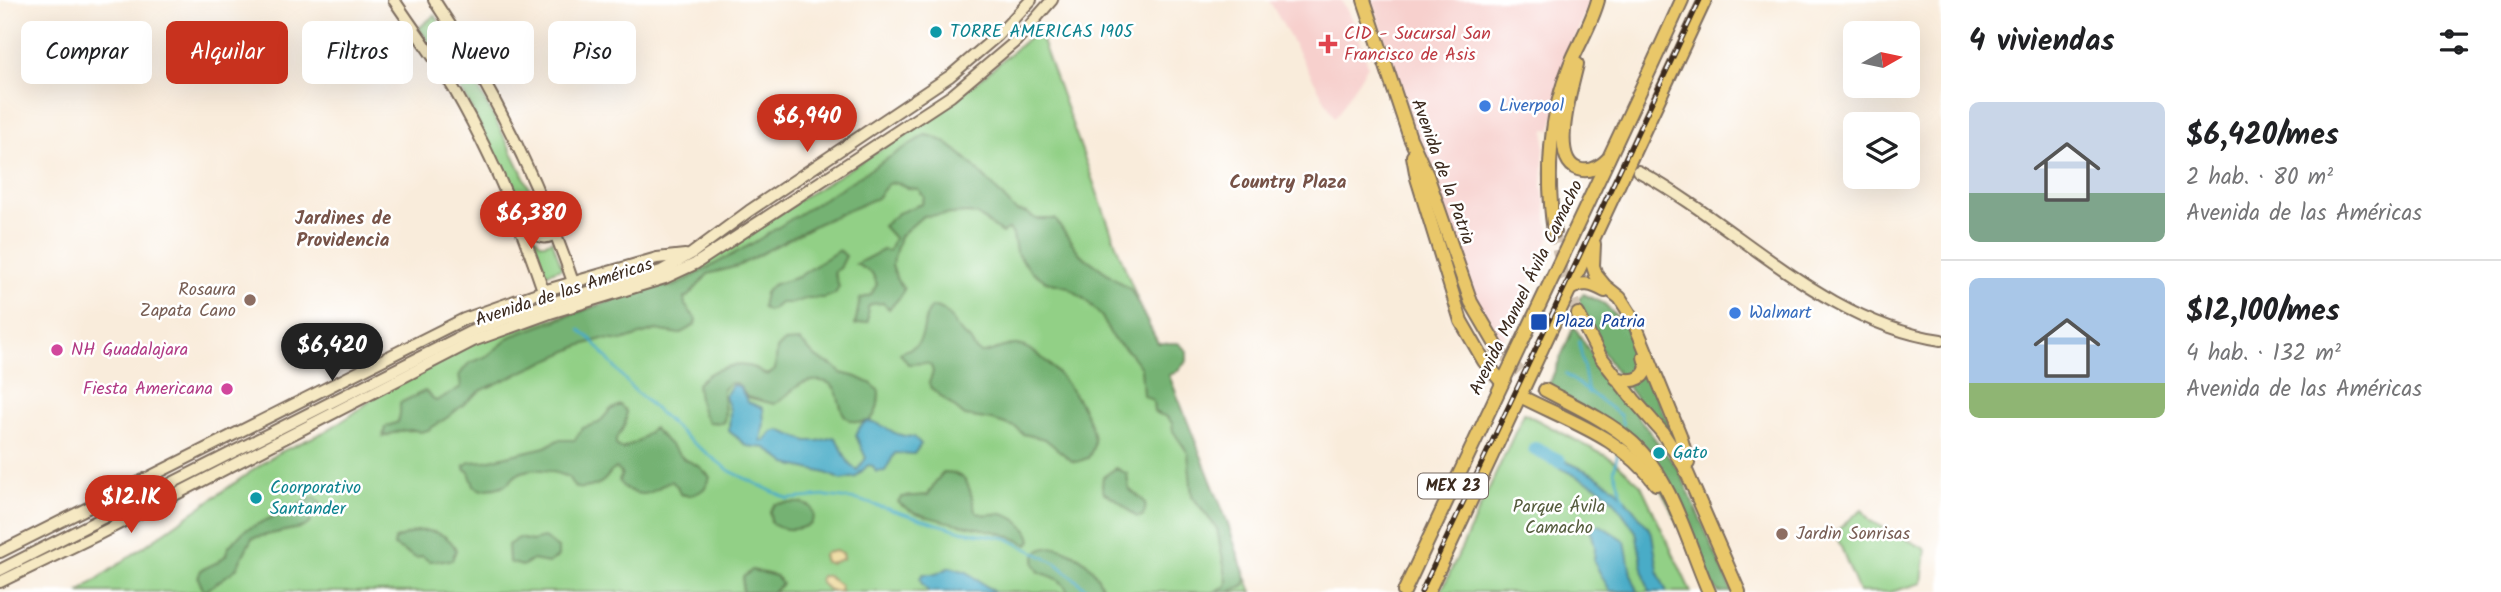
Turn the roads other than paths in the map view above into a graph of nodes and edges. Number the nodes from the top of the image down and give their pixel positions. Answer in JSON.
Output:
{"nodes":[{"id":1,"x":394,"y":0,"type":"edge"},
{"id":2,"x":434,"y":0,"type":"edge"},
{"id":3,"x":1031,"y":0,"type":"edge"},
{"id":4,"x":1052,"y":0,"type":"edge"},
{"id":5,"x":1364,"y":0,"type":"edge"},
{"id":6,"x":1598,"y":0,"type":"edge"},
{"id":7,"x":1682,"y":0,"type":"edge"},
{"id":8,"x":1705,"y":0,"type":"edge"},
{"id":9,"x":1583,"y":40,"type":"junction"},
{"id":10,"x":969,"y":59,"type":"junction"},
{"id":11,"x":962,"y":88,"type":"junction"},
{"id":12,"x":1410,"y":138,"type":"junction"},
{"id":13,"x":1610,"y":157,"type":"junction"},
{"id":14,"x":1637,"y":171,"type":"dead end"},
{"id":15,"x":507,"y":193,"type":"junction"},
{"id":16,"x":553,"y":225,"type":"junction"},
{"id":17,"x":1554,"y":232,"type":"tunnel mouth"},
{"id":18,"x":1595,"y":237,"type":"junction"},
{"id":19,"x":691,"y":254,"type":"junction"},
{"id":20,"x":573,"y":282,"type":"junction"},
{"id":21,"x":1570,"y":289,"type":"junction"},
{"id":22,"x":543,"y":291,"type":"junction"},
{"id":23,"x":549,"y":309,"type":"junction"},
{"id":24,"x":1578,"y":314,"type":"tunnel mouth"},
{"id":25,"x":1941,"y":340,"type":"edge"},
{"id":26,"x":1499,"y":350,"type":"tunnel mouth"},
{"id":27,"x":1616,"y":378,"type":"junction"},
{"id":28,"x":1501,"y":381,"type":"junction"},
{"id":29,"x":1545,"y":390,"type":"tunnel mouth"},
{"id":30,"x":1520,"y":396,"type":"junction"},
{"id":31,"x":1478,"y":433,"type":"junction"},
{"id":32,"x":1485,"y":470,"type":"junction"},
{"id":33,"x":1694,"y":487,"type":"junction"},
{"id":34,"x":1675,"y":510,"type":"junction"},
{"id":35,"x":0,"y":552,"type":"edge"},
{"id":36,"x":0,"y":570,"type":"edge"},
{"id":37,"x":4,"y":581,"type":"edge"},
{"id":38,"x":1404,"y":592,"type":"edge"},
{"id":39,"x":1428,"y":592,"type":"edge"},
{"id":40,"x":1711,"y":592,"type":"edge"},
{"id":41,"x":1739,"y":592,"type":"edge"}],
"edges":[{"from":1,"to":15,"type":"main road"},
{"from":2,"to":16,"type":"main road"},
{"from":3,"to":10,"type":"main road","name":"Avenida de las Américas"},
{"from":4,"to":11,"type":"main road","name":"Avenida de las Américas"},
{"from":5,"to":12,"type":"main road","name":"Avenida de la Patria"},
{"from":6,"to":9,"type":"main road"},
{"from":7,"to":13,"type":"main road","name":"Avenida Manuel Ávila Camacho","number":"MEX 23"},
{"from":8,"to":18,"type":"main road","number":"MEX 23"},
{"from":9,"to":13,"type":"main road"},
{"from":9,"to":17,"type":"main road"},
{"from":10,"to":11,"type":"main road"},
{"from":10,"to":19,"type":"main road","name":"Avenida de las Américas"},
{"from":11,"to":23,"type":"main road","name":"Avenida de las Américas"},
{"from":12,"to":26,"type":"main road","name":"Avenida de la Patria"},
{"from":12,"to":28,"type":"main road"},
{"from":13,"to":28,"type":"main road","name":"Avenida Manuel Ávila Camacho","number":"MEX 23"},
{"from":14,"to":25,"type":"main road"},
{"from":15,"to":16,"type":"main road"},
{"from":15,"to":22,"type":"main road"},
{"from":16,"to":20,"type":"main road"},
{"from":18,"to":21,"type":"main road","number":"MEX 23"},
{"from":18,"to":33,"type":"main road"},
{"from":19,"to":20,"type":"main road","name":"Avenida de las Américas"},
{"from":19,"to":23,"type":"main road","name":"Avenida de las Américas"},
{"from":20,"to":22,"type":"main road","name":"Avenida de las Américas"},
{"from":21,"to":27,"type":"main road"},
{"from":21,"to":30,"type":"main road","number":"MEX 23"},
{"from":22,"to":23,"type":"main road"},
{"from":22,"to":35,"type":"main road","name":"Avenida de las Américas"},
{"from":23,"to":36,"type":"main road","name":"Avenida de las Américas"},
{"from":23,"to":37,"type":"main road","name":"Avenida de las Américas"},
{"from":24,"to":27,"type":"main road"},
{"from":27,"to":33,"type":"main road"},
{"from":28,"to":31,"type":"main road","name":"Avenida Manuel Ávila Camacho","number":"MEX 23"},
{"from":29,"to":34,"type":"main road"},
{"from":30,"to":32,"type":"main road","number":"MEX 23"},
{"from":30,"to":34,"type":"main road"},
{"from":31,"to":32,"type":"main road"},
{"from":31,"to":38,"type":"main road","name":"Avenida Manuel Ávila Camacho","number":"MEX 23"},
{"from":32,"to":39,"type":"main road","number":"MEX 23"},
{"from":33,"to":41,"type":"main road"},
{"from":34,"to":40,"type":"main road"}]}
